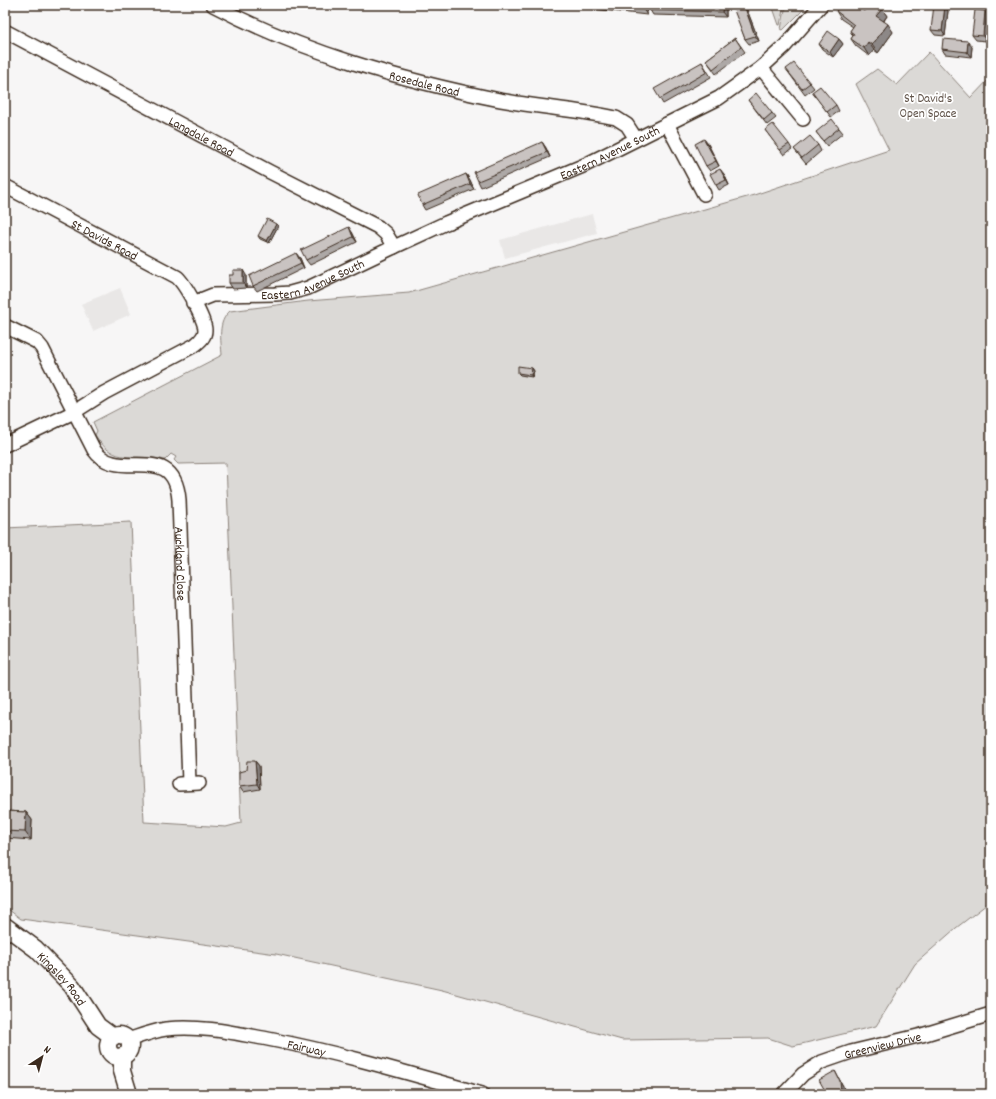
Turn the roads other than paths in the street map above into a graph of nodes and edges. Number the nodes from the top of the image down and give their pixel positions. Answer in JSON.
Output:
{"nodes":[{"id":1,"x":213,"y":5,"type":"edge"},
{"id":2,"x":820,"y":6,"type":"edge"},
{"id":3,"x":5,"y":31,"type":"edge"},
{"id":4,"x":761,"y":68,"type":"junction"},
{"id":5,"x":803,"y":119,"type":"dead end"},
{"id":6,"x":667,"y":124,"type":"junction"},
{"id":7,"x":636,"y":139,"type":"junction"},
{"id":8,"x":5,"y":186,"type":"edge"},
{"id":9,"x":704,"y":194,"type":"dead end"},
{"id":10,"x":394,"y":247,"type":"junction"},
{"id":11,"x":193,"y":303,"type":"junction"},
{"id":12,"x":5,"y":326,"type":"edge"},
{"id":13,"x":74,"y":412,"type":"junction"},
{"id":14,"x":5,"y":445,"type":"edge"},
{"id":15,"x":189,"y":783,"type":"dead end"},
{"id":16,"x":5,"y":926,"type":"edge"},
{"id":17,"x":991,"y":1014,"type":"edge"},
{"id":18,"x":121,"y":1038,"type":"junction"},
{"id":19,"x":129,"y":1094,"type":"edge"},
{"id":20,"x":482,"y":1094,"type":"edge"},
{"id":21,"x":784,"y":1094,"type":"edge"}],
"edges":[{"from":1,"to":7,"type":"street","name":"Rosedale Road"},
{"from":2,"to":4,"type":"street","name":"Eastern Avenue South"},
{"from":3,"to":10,"type":"street","name":"Langdale Road"},
{"from":4,"to":5,"type":"street"},
{"from":4,"to":6,"type":"street","name":"Eastern Avenue South"},
{"from":6,"to":7,"type":"street","name":"Eastern Avenue South"},
{"from":6,"to":9,"type":"street","name":"Eastern Avenue South"},
{"from":7,"to":10,"type":"street","name":"Eastern Avenue South"},
{"from":8,"to":11,"type":"street","name":"St Davids Road"},
{"from":10,"to":11,"type":"street","name":"Eastern Avenue South"},
{"from":11,"to":13,"type":"street"},
{"from":12,"to":13,"type":"street","name":"Auckland Close"},
{"from":13,"to":14,"type":"street"},
{"from":13,"to":15,"type":"street","name":"Auckland Close"},
{"from":16,"to":18,"type":"main road","name":"Kingsley Road"},
{"from":17,"to":21,"type":"street","name":"Greenview Drive"},
{"from":18,"to":19,"type":"main road"},
{"from":18,"to":20,"type":"street","name":"Fairway"}]}
